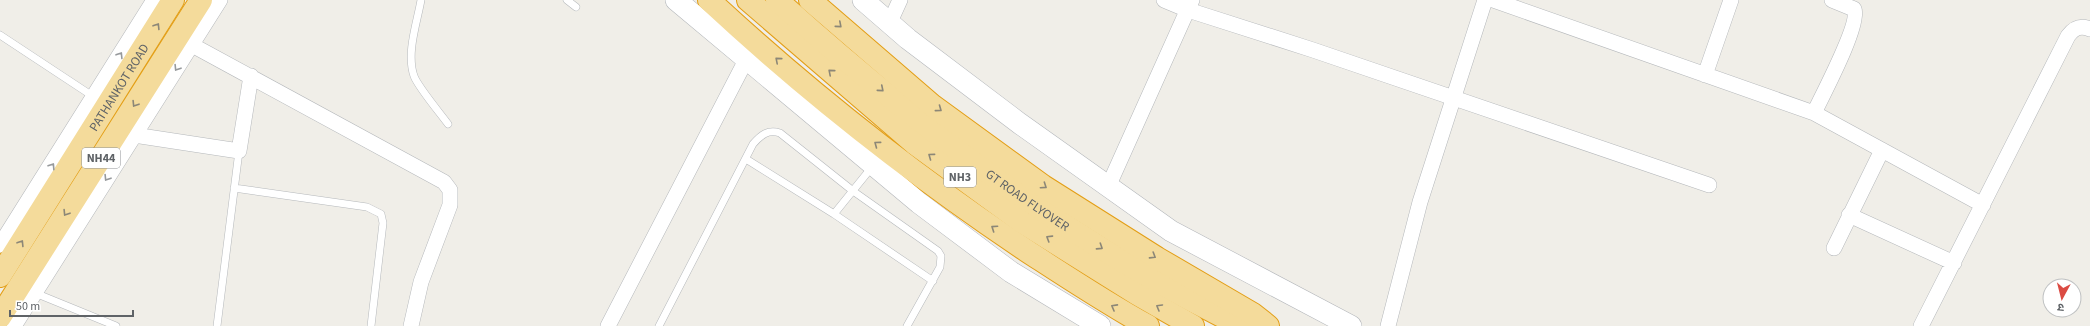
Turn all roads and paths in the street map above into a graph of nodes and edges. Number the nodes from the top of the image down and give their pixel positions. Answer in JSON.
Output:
{"nodes":[{"id":1,"x":154,"y":0,"type":"edge"},
{"id":2,"x":173,"y":0,"type":"edge"},
{"id":3,"x":201,"y":0,"type":"edge"},
{"id":4,"x":220,"y":0,"type":"edge"},
{"id":5,"x":421,"y":0,"type":"edge"},
{"id":6,"x":567,"y":0,"type":"edge"},
{"id":7,"x":676,"y":0,"type":"edge"},
{"id":8,"x":709,"y":0,"type":"edge"},
{"id":9,"x":748,"y":0,"type":"edge"},
{"id":10,"x":777,"y":0,"type":"edge"},
{"id":11,"x":810,"y":0,"type":"edge"},
{"id":12,"x":864,"y":0,"type":"edge"},
{"id":13,"x":900,"y":0,"type":"edge"},
{"id":14,"x":1164,"y":0,"type":"edge"},
{"id":15,"x":1485,"y":0,"type":"edge"},
{"id":16,"x":1493,"y":0,"type":"edge"},
{"id":17,"x":1731,"y":0,"type":"edge"},
{"id":18,"x":1832,"y":0,"type":"edge"},
{"id":19,"x":1190,"y":5,"type":"edge"},
{"id":20,"x":576,"y":7,"type":"dead end"},
{"id":21,"x":890,"y":22,"type":"junction"},
{"id":22,"x":2090,"y":29,"type":"edge"},
{"id":23,"x":0,"y":36,"type":"edge"},
{"id":24,"x":192,"y":45,"type":"junction"},
{"id":25,"x":746,"y":60,"type":"junction"},
{"id":26,"x":1705,"y":75,"type":"junction"},
{"id":27,"x":251,"y":76,"type":"junction"},
{"id":28,"x":94,"y":97,"type":"junction"},
{"id":29,"x":1454,"y":97,"type":"junction"},
{"id":30,"x":1814,"y":113,"type":"junction"},
{"id":31,"x":448,"y":124,"type":"dead end"},
{"id":32,"x":134,"y":135,"type":"junction"},
{"id":33,"x":1882,"y":150,"type":"junction"},
{"id":34,"x":239,"y":151,"type":"junction"},
{"id":35,"x":746,"y":159,"type":"junction"},
{"id":36,"x":873,"y":165,"type":"junction"},
{"id":37,"x":1708,"y":185,"type":"dead end"},
{"id":38,"x":1108,"y":187,"type":"junction"},
{"id":39,"x":234,"y":188,"type":"junction"},
{"id":40,"x":853,"y":191,"type":"junction"},
{"id":41,"x":1983,"y":205,"type":"junction"},
{"id":42,"x":834,"y":214,"type":"junction"},
{"id":43,"x":1849,"y":216,"type":"junction"},
{"id":44,"x":0,"y":245,"type":"edge"},
{"id":45,"x":1834,"y":248,"type":"dead end"},
{"id":46,"x":1954,"y":263,"type":"junction"},
{"id":47,"x":0,"y":276,"type":"edge"},
{"id":48,"x":933,"y":281,"type":"junction"},
{"id":49,"x":35,"y":293,"type":"junction"},
{"id":50,"x":0,"y":317,"type":"edge"},
{"id":51,"x":14,"y":326,"type":"edge"},
{"id":52,"x":116,"y":326,"type":"edge"},
{"id":53,"x":217,"y":326,"type":"edge"},
{"id":54,"x":371,"y":326,"type":"edge"},
{"id":55,"x":411,"y":326,"type":"edge"},
{"id":56,"x":608,"y":326,"type":"edge"},
{"id":57,"x":659,"y":326,"type":"edge"},
{"id":58,"x":907,"y":326,"type":"edge"},
{"id":59,"x":1100,"y":326,"type":"edge"},
{"id":60,"x":1148,"y":326,"type":"edge"},
{"id":61,"x":1193,"y":326,"type":"edge"},
{"id":62,"x":1242,"y":326,"type":"edge"},
{"id":63,"x":1268,"y":326,"type":"edge"},
{"id":64,"x":1350,"y":326,"type":"edge"},
{"id":65,"x":1388,"y":326,"type":"edge"},
{"id":66,"x":1921,"y":326,"type":"edge"}],
"edges":[{"from":28,"to":1,"type":"street","one_way":true},
{"from":47,"to":2,"type":"highway","name":"PATHANKOT ROAD","number":"NH44","one_way":true},
{"from":3,"to":50,"type":"highway","number":"NH44","one_way":true},
{"from":4,"to":24,"type":"street"},
{"from":5,"to":31,"type":"lane"},
{"from":6,"to":20,"type":"lane"},
{"from":7,"to":25,"type":"street"},
{"from":60,"to":8,"type":"highway","one_way":true},
{"from":61,"to":9,"type":"highway","name":"GT ROAD FLYOVER","number":"NH3","one_way":true},
{"from":10,"to":62,"type":"highway","name":"GT ROAD FLYOVER","number":"NH3","one_way":true},
{"from":11,"to":63,"type":"highway","one_way":true},
{"from":12,"to":21,"type":"street"},
{"from":13,"to":21,"type":"street"},
{"from":14,"to":19,"type":"street"},
{"from":15,"to":29,"type":"street"},
{"from":16,"to":26,"type":"street"},
{"from":17,"to":26,"type":"street"},
{"from":18,"to":30,"type":"street"},
{"from":19,"to":29,"type":"street"},
{"from":19,"to":38,"type":"street"},
{"from":21,"to":38,"type":"street"},
{"from":22,"to":41,"type":"street"},
{"from":23,"to":28,"type":"lane"},
{"from":24,"to":27,"type":"street"},
{"from":24,"to":32,"type":"street","one_way":true},
{"from":25,"to":36,"type":"street"},
{"from":25,"to":56,"type":"street"},
{"from":26,"to":30,"type":"street"},
{"from":27,"to":34,"type":"street"},
{"from":27,"to":55,"type":"street"},
{"from":44,"to":28,"type":"street","one_way":true},
{"from":29,"to":37,"type":"street"},
{"from":29,"to":65,"type":"street"},
{"from":30,"to":33,"type":"street"},
{"from":32,"to":34,"type":"street"},
{"from":32,"to":49,"type":"street","one_way":true},
{"from":33,"to":41,"type":"street"},
{"from":33,"to":43,"type":"street"},
{"from":34,"to":39,"type":"lane"},
{"from":35,"to":40,"type":"lane"},
{"from":35,"to":42,"type":"lane"},
{"from":35,"to":57,"type":"lane"},
{"from":36,"to":40,"type":"lane"},
{"from":36,"to":59,"type":"street"},
{"from":38,"to":64,"type":"street"},
{"from":39,"to":53,"type":"lane"},
{"from":39,"to":54,"type":"lane"},
{"from":40,"to":42,"type":"lane"},
{"from":40,"to":48,"type":"lane"},
{"from":41,"to":46,"type":"street"},
{"from":42,"to":48,"type":"lane"},
{"from":43,"to":45,"type":"street"},
{"from":43,"to":46,"type":"street"},
{"from":46,"to":66,"type":"street"},
{"from":48,"to":58,"type":"lane"},
{"from":49,"to":51,"type":"street"},
{"from":49,"to":52,"type":"lane"}]}
